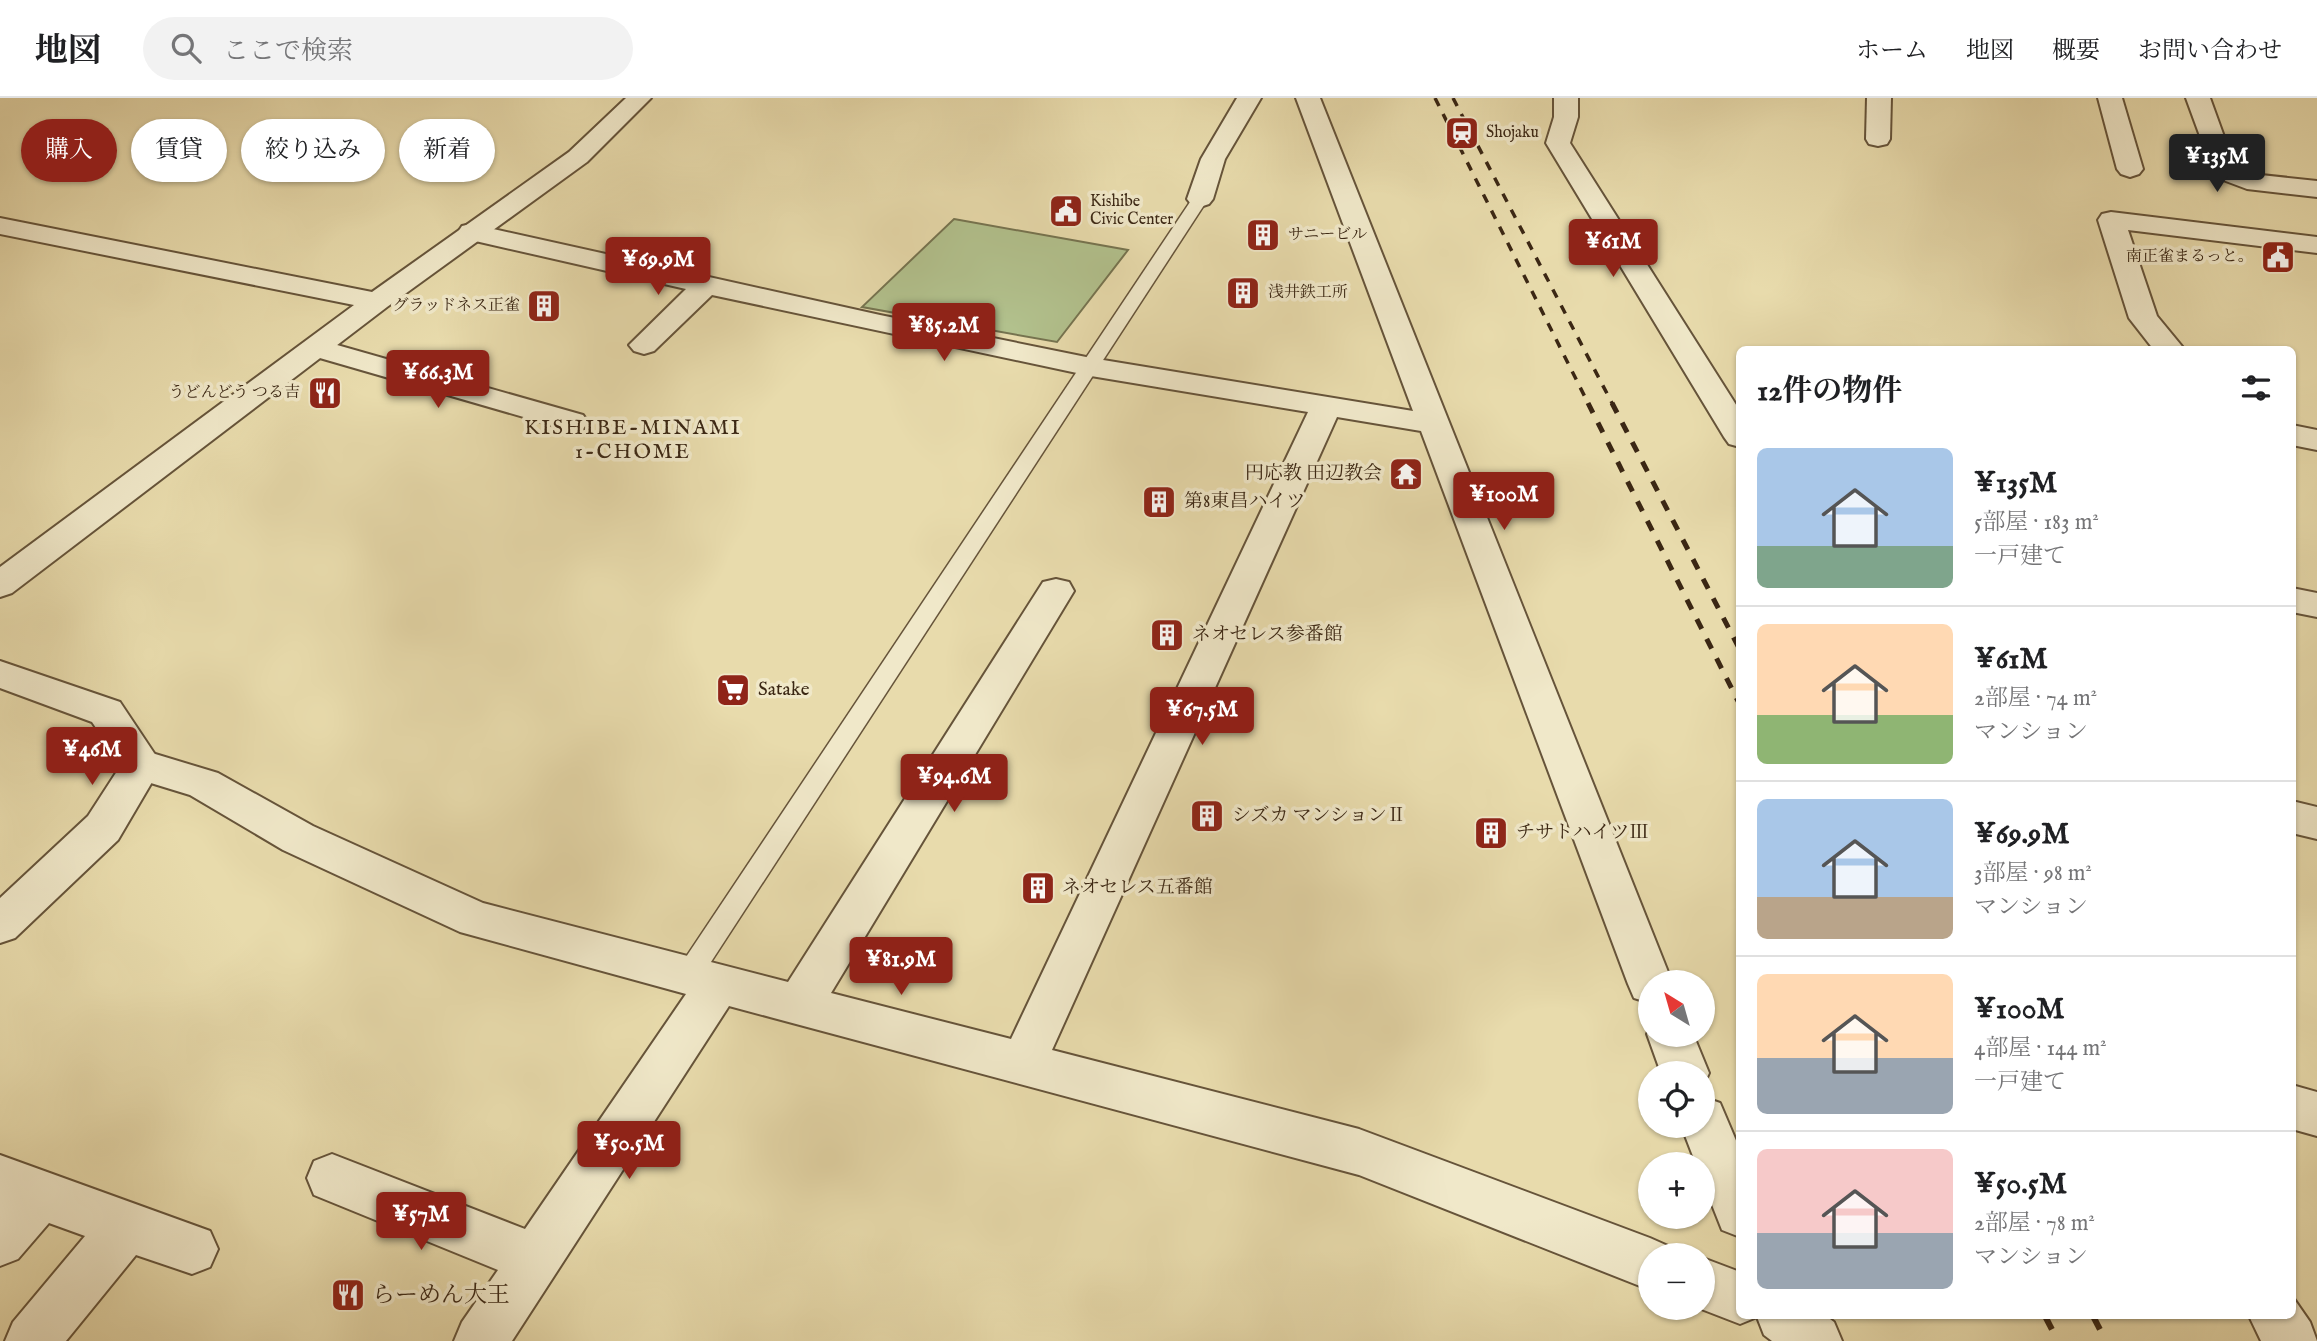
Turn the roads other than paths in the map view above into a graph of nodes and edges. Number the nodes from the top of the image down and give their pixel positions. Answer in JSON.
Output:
{"nodes":[{"id":1,"x":639,"y":98,"type":"edge"},
{"id":2,"x":1249,"y":98,"type":"edge"},
{"id":3,"x":1308,"y":98,"type":"edge"},
{"id":4,"x":1566,"y":98,"type":"edge"},
{"id":5,"x":1879,"y":98,"type":"edge"},
{"id":6,"x":2110,"y":98,"type":"edge"},
{"id":7,"x":2198,"y":98,"type":"edge"},
{"id":8,"x":1878,"y":139,"type":"dead end"},
{"id":9,"x":2130,"y":169,"type":"dead end"},
{"id":10,"x":2317,"y":189,"type":"edge"},
{"id":11,"x":1200,"y":199,"type":"joint"},
{"id":12,"x":0,"y":226,"type":"edge"},
{"id":13,"x":471,"y":233,"type":"junction"},
{"id":14,"x":2317,"y":245,"type":"edge"},
{"id":15,"x":706,"y":285,"type":"junction"},
{"id":16,"x":377,"y":301,"type":"junction"},
{"id":17,"x":644,"y":345,"type":"dead end"},
{"id":18,"x":2167,"y":346,"type":"edge"},
{"id":19,"x":316,"y":348,"type":"junction"},
{"id":20,"x":1091,"y":368,"type":"junction"},
{"id":21,"x":1326,"y":407,"type":"junction"},
{"id":22,"x":572,"y":422,"type":"dead end"},
{"id":23,"x":1432,"y":423,"type":"junction"},
{"id":24,"x":1736,"y":431,"type":"edge"},
{"id":25,"x":2296,"y":436,"type":"edge"},
{"id":26,"x":2317,"y":440,"type":"edge"},
{"id":27,"x":0,"y":585,"type":"edge"},
{"id":28,"x":1056,"y":591,"type":"dead end"},
{"id":29,"x":2296,"y":601,"type":"edge"},
{"id":30,"x":2317,"y":605,"type":"edge"},
{"id":31,"x":0,"y":674,"type":"edge"},
{"id":32,"x":142,"y":765,"type":"junction"},
{"id":33,"x":2296,"y":818,"type":"edge"},
{"id":34,"x":2317,"y":823,"type":"edge"},
{"id":35,"x":0,"y":925,"type":"edge"},
{"id":36,"x":1645,"y":970,"type":"edge"},
{"id":37,"x":703,"y":980,"type":"junction"},
{"id":38,"x":799,"y":1004,"type":"junction"},
{"id":39,"x":1023,"y":1063,"type":"junction"},
{"id":40,"x":2296,"y":1108,"type":"edge"},
{"id":41,"x":2317,"y":1114,"type":"edge"},
{"id":42,"x":1710,"y":1138,"type":"edge"},
{"id":43,"x":332,"y":1178,"type":"dead end"},
{"id":44,"x":20,"y":1188,"type":"edge"},
{"id":45,"x":1736,"y":1203,"type":"edge"},
{"id":46,"x":127,"y":1226,"type":"junction"},
{"id":47,"x":0,"y":1241,"type":"edge"},
{"id":48,"x":192,"y":1249,"type":"dead end"},
{"id":49,"x":536,"y":1259,"type":"junction"},
{"id":50,"x":1638,"y":1259,"type":"edge"},
{"id":51,"x":1715,"y":1289,"type":"edge"},
{"id":52,"x":1736,"y":1296,"type":"edge"},
{"id":53,"x":1787,"y":1319,"type":"edge"},
{"id":54,"x":2278,"y":1319,"type":"edge"},
{"id":55,"x":32,"y":1341,"type":"edge"},
{"id":56,"x":481,"y":1341,"type":"edge"},
{"id":57,"x":1815,"y":1341,"type":"edge"},
{"id":58,"x":2291,"y":1341,"type":"edge"}],
"edges":[{"from":1,"to":13,"type":"street"},
{"from":2,"to":11,"type":"street"},
{"from":3,"to":23,"type":"street"},
{"from":4,"to":24,"type":"street"},
{"from":5,"to":8,"type":"street"},
{"from":6,"to":9,"type":"street"},
{"from":7,"to":10,"type":"street"},
{"from":11,"to":20,"type":"lane"},
{"from":12,"to":16,"type":"street"},
{"from":13,"to":15,"type":"street"},
{"from":13,"to":16,"type":"street"},
{"from":14,"to":18,"type":"street"},
{"from":15,"to":17,"type":"street"},
{"from":15,"to":20,"type":"street"},
{"from":16,"to":19,"type":"street"},
{"from":19,"to":22,"type":"street"},
{"from":19,"to":27,"type":"street"},
{"from":20,"to":21,"type":"street"},
{"from":20,"to":37,"type":"lane"},
{"from":21,"to":23,"type":"street"},
{"from":21,"to":39,"type":"street"},
{"from":23,"to":36,"type":"street"},
{"from":25,"to":26,"type":"street"},
{"from":28,"to":38,"type":"street"},
{"from":29,"to":30,"type":"street"},
{"from":31,"to":32,"type":"street"},
{"from":32,"to":35,"type":"street"},
{"from":32,"to":37,"type":"street"},
{"from":33,"to":34,"type":"street"},
{"from":37,"to":38,"type":"street"},
{"from":37,"to":49,"type":"street"},
{"from":38,"to":39,"type":"street"},
{"from":39,"to":50,"type":"street"},
{"from":40,"to":41,"type":"street"},
{"from":42,"to":45,"type":"street"},
{"from":43,"to":49,"type":"street"},
{"from":44,"to":46,"type":"street"},
{"from":44,"to":47,"type":"street"},
{"from":46,"to":48,"type":"street"},
{"from":46,"to":55,"type":"street"},
{"from":49,"to":56,"type":"street"},
{"from":51,"to":52,"type":"street"},
{"from":53,"to":57,"type":"street"},
{"from":54,"to":58,"type":"street"}]}
